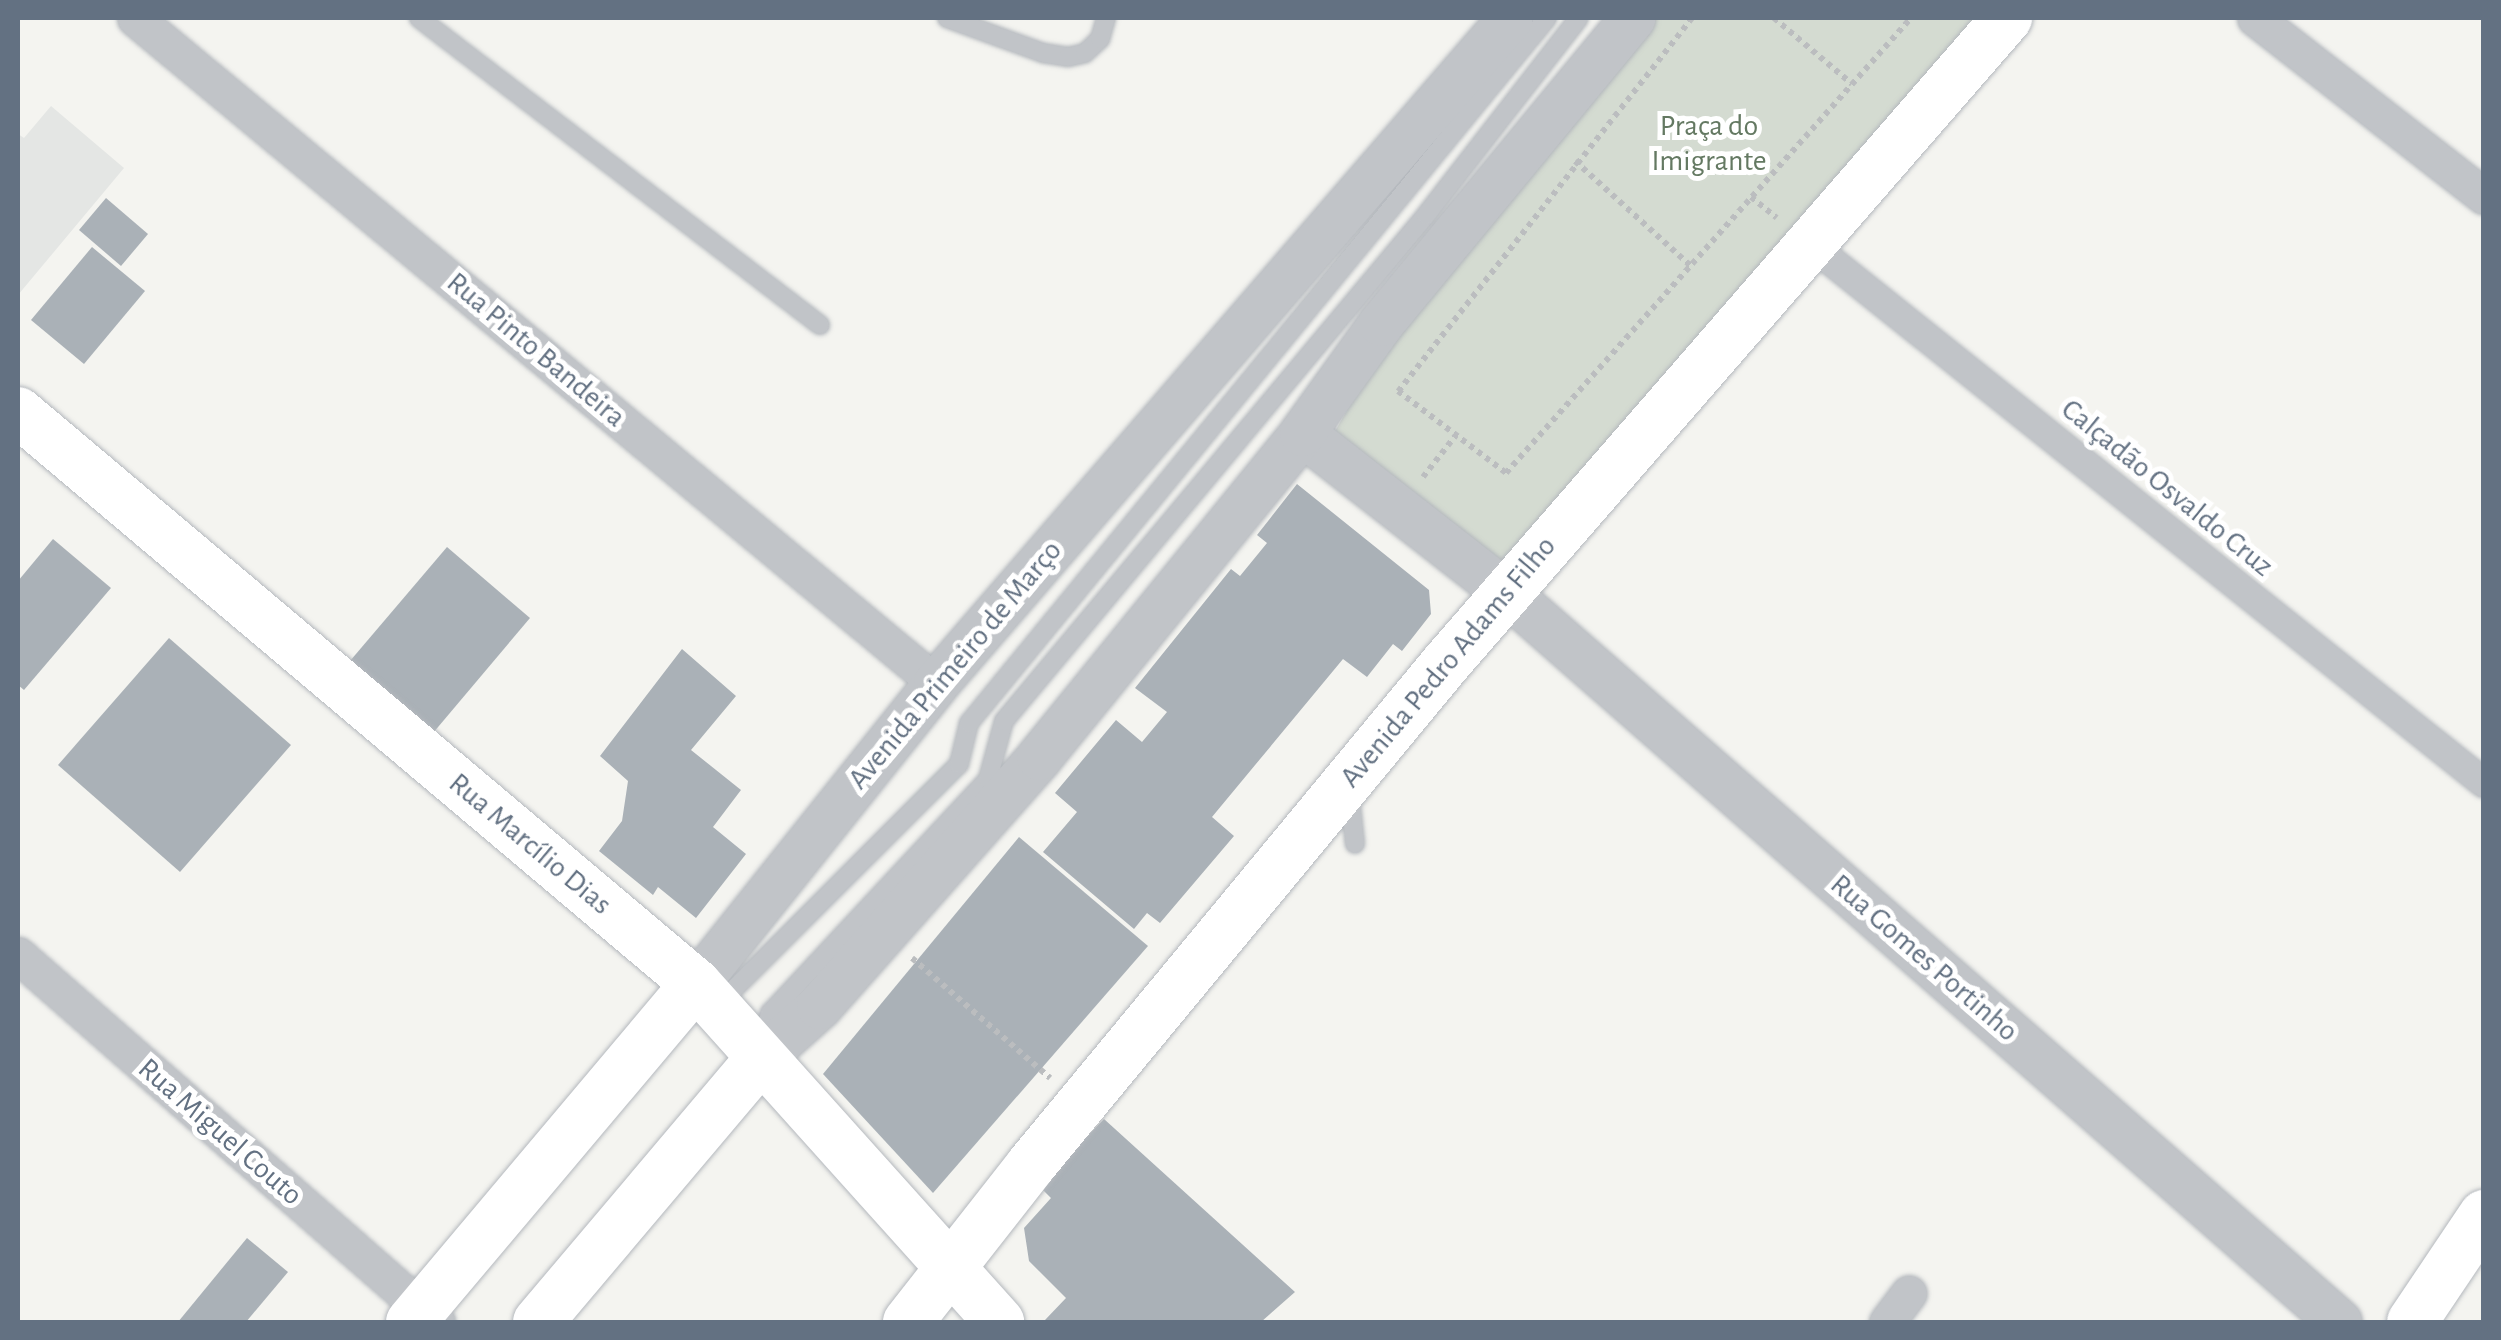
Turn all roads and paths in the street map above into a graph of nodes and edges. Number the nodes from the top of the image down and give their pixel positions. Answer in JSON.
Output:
{"nodes":[{"id":1,"x":135,"y":18,"type":"edge"},
{"id":2,"x":419,"y":18,"type":"edge"},
{"id":3,"x":947,"y":18,"type":"edge"},
{"id":4,"x":1106,"y":18,"type":"edge"},
{"id":5,"x":1510,"y":18,"type":"edge"},
{"id":6,"x":1547,"y":18,"type":"edge"},
{"id":7,"x":1579,"y":18,"type":"edge"},
{"id":8,"x":1632,"y":18,"type":"edge"},
{"id":9,"x":1692,"y":18,"type":"edge"},
{"id":10,"x":1774,"y":18,"type":"edge"},
{"id":11,"x":1912,"y":18,"type":"edge"},
{"id":12,"x":2007,"y":18,"type":"edge"},
{"id":13,"x":2255,"y":18,"type":"edge"},
{"id":14,"x":1852,"y":84,"type":"junction"},
{"id":15,"x":1539,"y":132,"type":"junction"},
{"id":16,"x":1578,"y":163,"type":"junction"},
{"id":17,"x":2484,"y":196,"type":"edge"},
{"id":18,"x":1426,"y":215,"type":"junction"},
{"id":19,"x":1810,"y":244,"type":"junction"},
{"id":20,"x":1691,"y":266,"type":"junction"},
{"id":21,"x":1414,"y":284,"type":"junction"},
{"id":22,"x":820,"y":325,"type":"dead end"},
{"id":23,"x":18,"y":412,"type":"edge"},
{"id":24,"x":1302,"y":432,"type":"junction"},
{"id":25,"x":1456,"y":434,"type":"junction"},
{"id":26,"x":1399,"y":509,"type":"junction"},
{"id":27,"x":1508,"y":593,"type":"junction"},
{"id":28,"x":936,"y":682,"type":"junction"},
{"id":29,"x":1348,"y":781,"type":"junction"},
{"id":30,"x":2484,"y":783,"type":"edge"},
{"id":31,"x":1355,"y":844,"type":"dead end"},
{"id":32,"x":884,"y":932,"type":"junction"},
{"id":33,"x":18,"y":955,"type":"edge"},
{"id":34,"x":706,"y":995,"type":"junction"},
{"id":35,"x":761,"y":1058,"type":"junction"},
{"id":36,"x":1081,"y":1104,"type":"junction"},
{"id":37,"x":2484,"y":1215,"type":"edge"},
{"id":38,"x":950,"y":1271,"type":"junction"},
{"id":39,"x":1910,"y":1294,"type":"dead end"},
{"id":40,"x":423,"y":1318,"type":"edge"},
{"id":41,"x":538,"y":1322,"type":"edge"},
{"id":42,"x":908,"y":1322,"type":"edge"},
{"id":43,"x":998,"y":1322,"type":"edge"},
{"id":44,"x":1886,"y":1322,"type":"edge"},
{"id":45,"x":2340,"y":1322,"type":"edge"},
{"id":46,"x":2412,"y":1322,"type":"edge"}],
"edges":[{"from":1,"to":28,"type":"street","name":"Rua Pinto Bandeira"},
{"from":2,"to":22,"type":"lane"},
{"from":3,"to":4,"type":"lane"},
{"from":5,"to":28,"type":"street","name":"Avenida Primeiro de Março"},
{"from":6,"to":34,"type":"lane","name":"Avenida Primeiro de Março"},
{"from":7,"to":18,"type":"lane"},
{"from":8,"to":15,"type":"street"},
{"from":9,"to":16,"type":"path"},
{"from":10,"to":14,"type":"path"},
{"from":11,"to":14,"type":"path"},
{"from":12,"to":19,"type":"main road","name":"Avenida Pedro Adams Filho"},
{"from":13,"to":17,"type":"street"},
{"from":14,"to":20,"type":"path"},
{"from":15,"to":16,"type":"path"},
{"from":15,"to":21,"type":"street"},
{"from":16,"to":20,"type":"path"},
{"from":16,"to":25,"type":"path"},
{"from":18,"to":21,"type":"lane"},
{"from":18,"to":35,"type":"lane"},
{"from":19,"to":27,"type":"main road","name":"Avenida Pedro Adams Filho"},
{"from":19,"to":30,"type":"street","name":"Calçadão Osvaldo Cruz"},
{"from":20,"to":25,"type":"path"},
{"from":21,"to":24,"type":"street"},
{"from":23,"to":34,"type":"main road","name":"Rua Marcílio Dias"},
{"from":24,"to":26,"type":"street","name":"Rua Gomes Portinho"},
{"from":24,"to":32,"type":"street"},
{"from":25,"to":26,"type":"path"},
{"from":26,"to":27,"type":"street","name":"Rua Gomes Portinho"},
{"from":27,"to":29,"type":"main road","name":"Avenida Pedro Adams Filho"},
{"from":27,"to":45,"type":"street","name":"Rua Gomes Portinho"},
{"from":28,"to":34,"type":"street","name":"Avenida Primeiro de Março"},
{"from":29,"to":31,"type":"lane"},
{"from":29,"to":36,"type":"main road","name":"Avenida Pedro Adams Filho"},
{"from":32,"to":35,"type":"street"},
{"from":32,"to":36,"type":"path"},
{"from":33,"to":40,"type":"street","name":"Rua Miguel Couto"},
{"from":34,"to":35,"type":"main road","name":"Rua Marcílio Dias"},
{"from":34,"to":40,"type":"main road","name":"Avenida Primeiro de Março"},
{"from":35,"to":38,"type":"main road","name":"Rua Marcílio Dias"},
{"from":35,"to":41,"type":"main road"},
{"from":36,"to":38,"type":"main road","name":"Avenida Pedro Adams Filho"},
{"from":37,"to":46,"type":"main road"},
{"from":38,"to":42,"type":"main road","name":"Avenida Pedro Adams Filho"},
{"from":38,"to":43,"type":"main road","name":"Rua Marcílio Dias"},
{"from":39,"to":44,"type":"street"}]}
